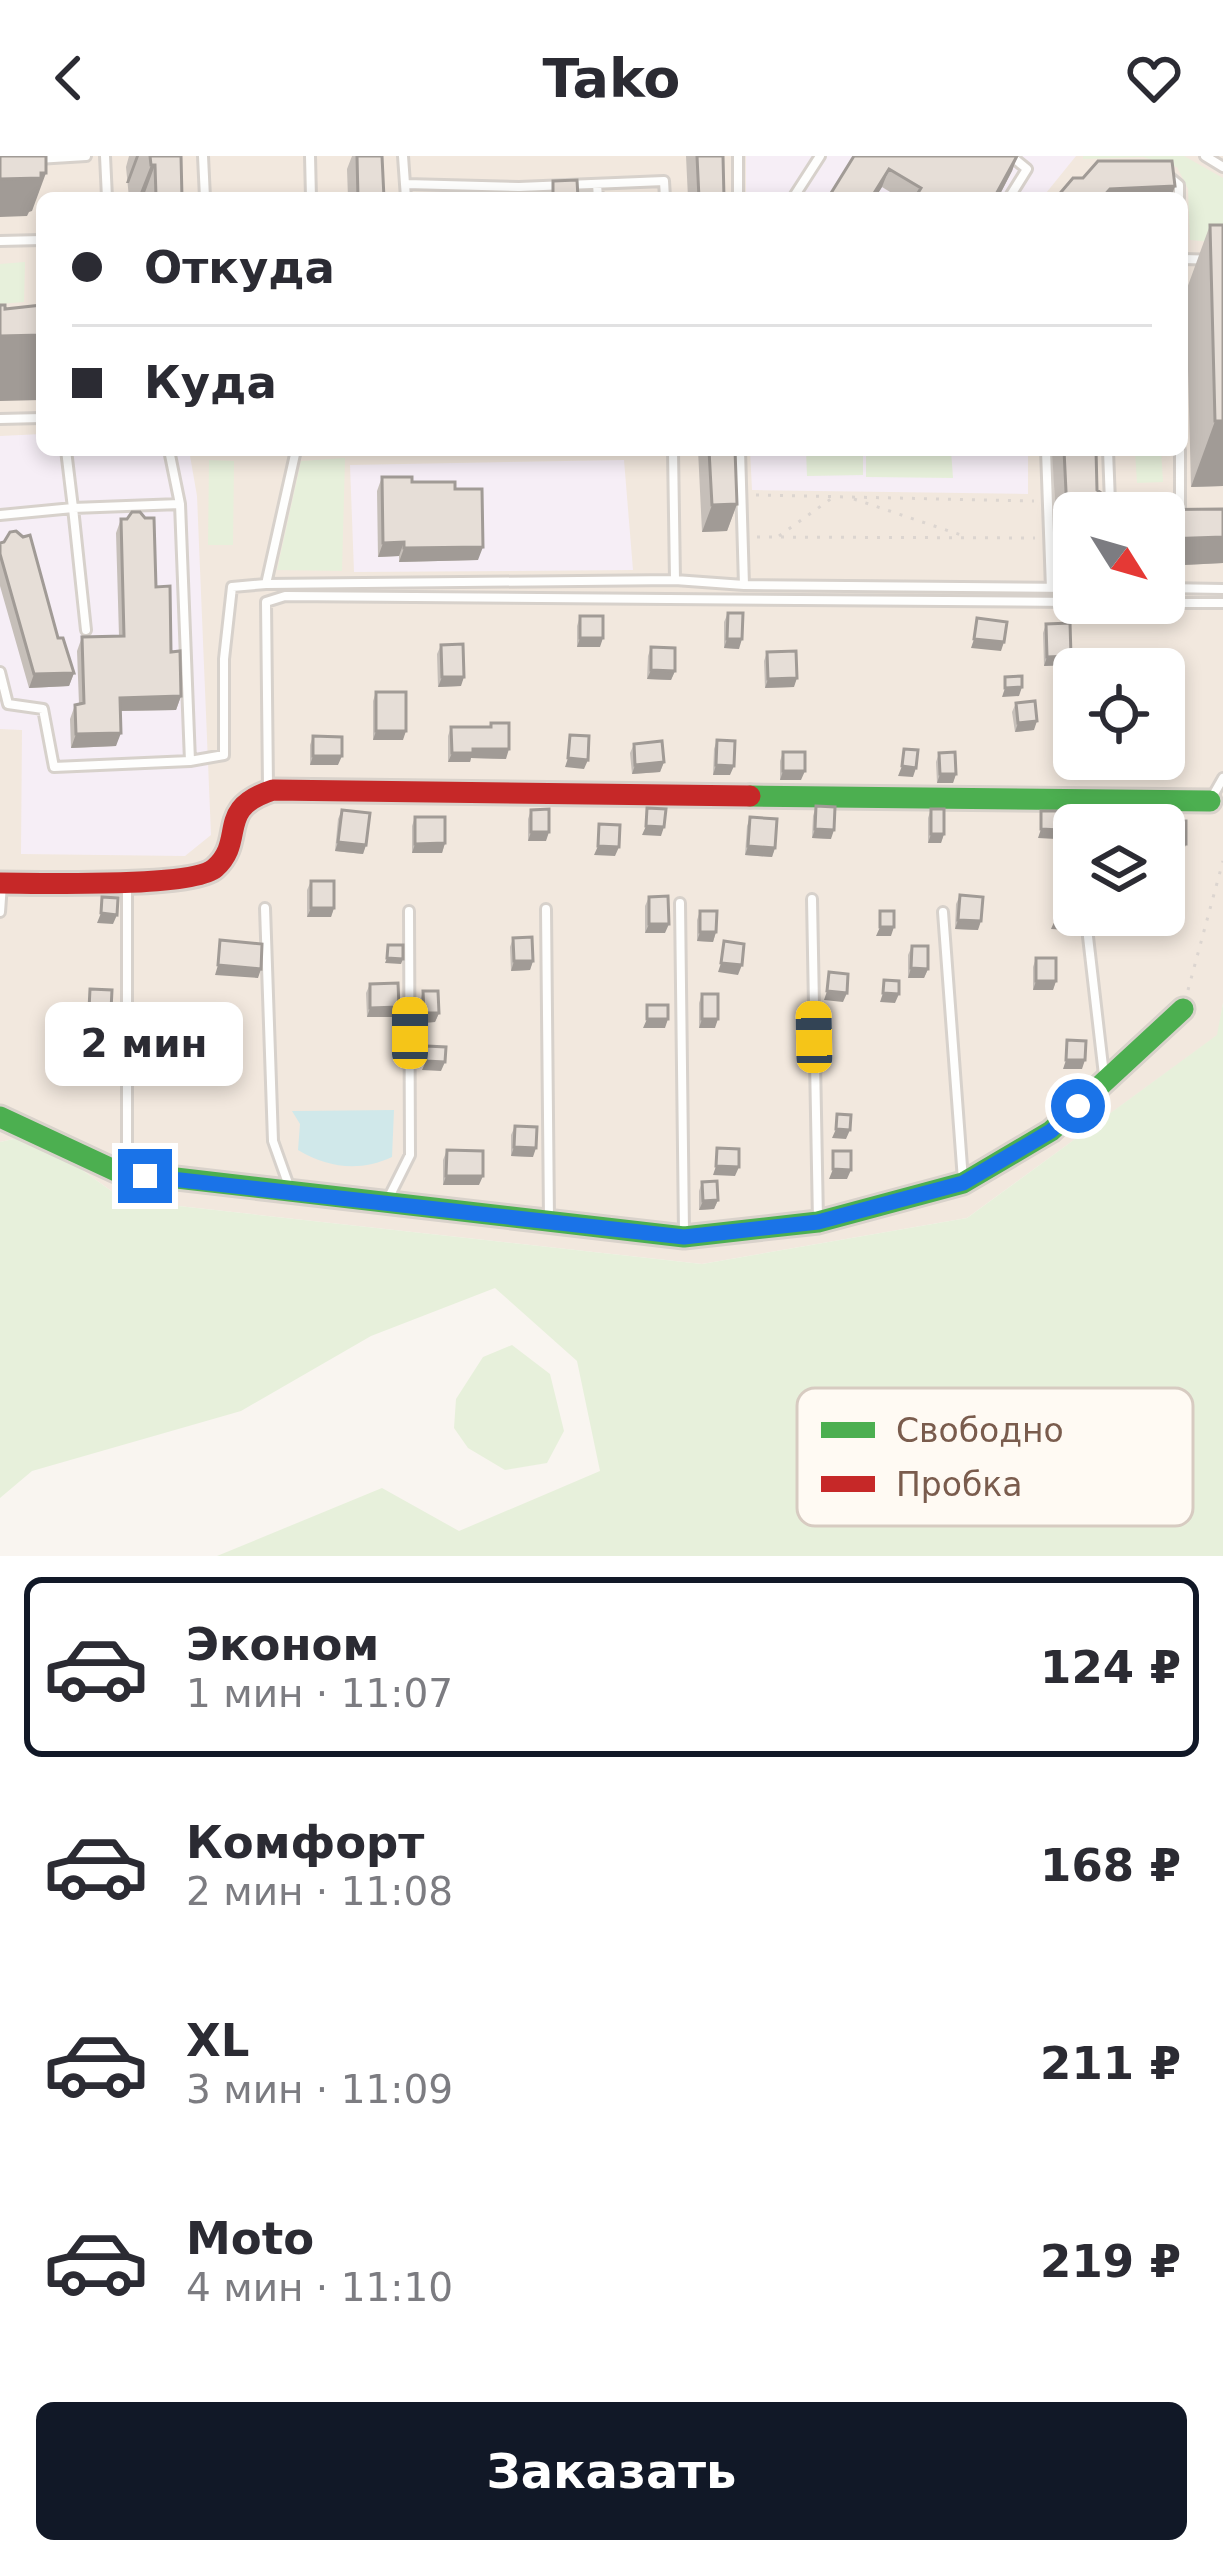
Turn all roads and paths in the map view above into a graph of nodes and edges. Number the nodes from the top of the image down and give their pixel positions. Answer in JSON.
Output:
{"nodes":[{"id":1,"x":86,"y":156,"type":"edge"},
{"id":2,"x":106,"y":156,"type":"edge"},
{"id":3,"x":203,"y":156,"type":"edge"},
{"id":4,"x":310,"y":156,"type":"edge"},
{"id":5,"x":403,"y":156,"type":"edge"},
{"id":6,"x":738,"y":156,"type":"edge"},
{"id":7,"x":820,"y":156,"type":"edge"},
{"id":8,"x":1011,"y":156,"type":"edge"},
{"id":9,"x":1205,"y":156,"type":"edge"},
{"id":10,"x":22,"y":159,"type":"edge"},
{"id":11,"x":1223,"y":167,"type":"edge"},
{"id":12,"x":1166,"y":174,"type":"edge"},
{"id":13,"x":406,"y":184,"type":"junction"},
{"id":14,"x":597,"y":184,"type":"junction"},
{"id":15,"x":519,"y":187,"type":"junction"},
{"id":16,"x":106,"y":192,"type":"edge"},
{"id":17,"x":205,"y":192,"type":"edge"},
{"id":18,"x":311,"y":192,"type":"edge"},
{"id":19,"x":406,"y":192,"type":"edge"},
{"id":20,"x":519,"y":192,"type":"edge"},
{"id":21,"x":598,"y":192,"type":"edge"},
{"id":22,"x":665,"y":192,"type":"edge"},
{"id":23,"x":737,"y":192,"type":"edge"},
{"id":24,"x":798,"y":192,"type":"edge"},
{"id":25,"x":1014,"y":192,"type":"edge"},
{"id":26,"x":1179,"y":192,"type":"edge"},
{"id":27,"x":36,"y":240,"type":"edge"},
{"id":28,"x":0,"y":242,"type":"edge"},
{"id":29,"x":1188,"y":259,"type":"edge"},
{"id":30,"x":1223,"y":260,"type":"edge"},
{"id":31,"x":36,"y":418,"type":"edge"},
{"id":32,"x":0,"y":419,"type":"edge"},
{"id":33,"x":67,"y":456,"type":"edge"},
{"id":34,"x":170,"y":456,"type":"edge"},
{"id":35,"x":295,"y":456,"type":"edge"},
{"id":36,"x":673,"y":456,"type":"edge"},
{"id":37,"x":740,"y":456,"type":"edge"},
{"id":38,"x":1046,"y":456,"type":"edge"},
{"id":39,"x":1108,"y":456,"type":"edge"},
{"id":40,"x":1180,"y":456,"type":"edge"},
{"id":41,"x":1110,"y":492,"type":"edge"},
{"id":42,"x":1180,"y":492,"type":"edge"},
{"id":43,"x":742,"y":494,"type":"junction"},
{"id":44,"x":835,"y":496,"type":"junction"},
{"id":45,"x":848,"y":497,"type":"junction"},
{"id":46,"x":1048,"y":501,"type":"junction"},
{"id":47,"x":180,"y":504,"type":"junction"},
{"id":48,"x":73,"y":508,"type":"junction"},
{"id":49,"x":0,"y":515,"type":"edge"},
{"id":50,"x":1185,"y":517,"type":"edge"},
{"id":51,"x":1202,"y":518,"type":"edge"},
{"id":52,"x":743,"y":536,"type":"junction"},
{"id":53,"x":777,"y":537,"type":"junction"},
{"id":54,"x":972,"y":538,"type":"junction"},
{"id":55,"x":1049,"y":538,"type":"junction"},
{"id":56,"x":675,"y":580,"type":"junction"},
{"id":57,"x":266,"y":584,"type":"junction"},
{"id":58,"x":744,"y":585,"type":"junction"},
{"id":59,"x":1051,"y":588,"type":"joint"},
{"id":60,"x":1185,"y":589,"type":"edge"},
{"id":61,"x":1223,"y":589,"type":"edge"},
{"id":62,"x":1053,"y":602,"type":"edge"},
{"id":63,"x":1185,"y":603,"type":"edge"},
{"id":64,"x":1223,"y":603,"type":"edge"},
{"id":65,"x":86,"y":630,"type":"dead end"},
{"id":66,"x":0,"y":672,"type":"edge"},
{"id":67,"x":190,"y":761,"type":"junction"},
{"id":68,"x":1223,"y":778,"type":"edge"},
{"id":69,"x":268,"y":791,"type":"junction"},
{"id":70,"x":1210,"y":800,"type":"joint"},
{"id":71,"x":1223,"y":861,"type":"edge"},
{"id":72,"x":127,"y":880,"type":"junction"},
{"id":73,"x":1,"y":883,"type":"edge"},
{"id":74,"x":812,"y":899,"type":"dead end"},
{"id":75,"x":680,"y":903,"type":"dead end"},
{"id":76,"x":266,"y":908,"type":"dead end"},
{"id":77,"x":546,"y":908,"type":"dead end"},
{"id":78,"x":409,"y":911,"type":"dead end"},
{"id":79,"x":0,"y":912,"type":"edge"},
{"id":80,"x":943,"y":912,"type":"dead end"},
{"id":81,"x":1088,"y":936,"type":"edge"},
{"id":82,"x":1183,"y":1009,"type":"joint"},
{"id":83,"x":1105,"y":1082,"type":"junction"},
{"id":84,"x":0,"y":1117,"type":"edge"},
{"id":85,"x":128,"y":1173,"type":"junction"},
{"id":86,"x":963,"y":1183,"type":"junction"},
{"id":87,"x":291,"y":1192,"type":"junction"},
{"id":88,"x":386,"y":1203,"type":"junction"},
{"id":89,"x":549,"y":1222,"type":"junction"},
{"id":90,"x":818,"y":1222,"type":"junction"},
{"id":91,"x":684,"y":1237,"type":"junction"}],
"edges":[{"from":1,"to":10,"type":"lane"},
{"from":2,"to":16,"type":"lane"},
{"from":3,"to":17,"type":"lane"},
{"from":4,"to":18,"type":"lane"},
{"from":5,"to":13,"type":"lane"},
{"from":6,"to":23,"type":"lane"},
{"from":7,"to":24,"type":"lane"},
{"from":8,"to":25,"type":"lane"},
{"from":9,"to":11,"type":"lane"},
{"from":12,"to":26,"type":"lane"},
{"from":13,"to":15,"type":"lane"},
{"from":13,"to":19,"type":"lane"},
{"from":14,"to":15,"type":"lane"},
{"from":14,"to":21,"type":"lane"},
{"from":14,"to":22,"type":"lane"},
{"from":15,"to":20,"type":"lane"},
{"from":27,"to":28,"type":"lane"},
{"from":29,"to":30,"type":"lane"},
{"from":31,"to":32,"type":"lane"},
{"from":33,"to":48,"type":"lane"},
{"from":34,"to":47,"type":"lane"},
{"from":35,"to":57,"type":"lane"},
{"from":36,"to":56,"type":"lane"},
{"from":37,"to":43,"type":"lane"},
{"from":38,"to":46,"type":"lane"},
{"from":39,"to":41,"type":"lane"},
{"from":40,"to":42,"type":"lane"},
{"from":43,"to":44,"type":"path"},
{"from":43,"to":52,"type":"lane"},
{"from":44,"to":45,"type":"path"},
{"from":44,"to":53,"type":"path"},
{"from":45,"to":46,"type":"path"},
{"from":45,"to":54,"type":"path"},
{"from":46,"to":55,"type":"lane"},
{"from":47,"to":48,"type":"lane"},
{"from":47,"to":67,"type":"lane"},
{"from":48,"to":49,"type":"lane"},
{"from":48,"to":65,"type":"lane"},
{"from":50,"to":51,"type":"lane"},
{"from":52,"to":53,"type":"path"},
{"from":52,"to":58,"type":"lane"},
{"from":53,"to":54,"type":"path"},
{"from":54,"to":55,"type":"path"},
{"from":55,"to":59,"type":"lane"},
{"from":56,"to":57,"type":"lane"},
{"from":56,"to":58,"type":"lane"},
{"from":57,"to":67,"type":"lane"},
{"from":58,"to":59,"type":"lane"},
{"from":60,"to":61,"type":"lane"},
{"from":62,"to":69,"type":"lane"},
{"from":63,"to":64,"type":"lane"},
{"from":66,"to":67,"type":"lane"},
{"from":68,"to":70,"type":"lane"},
{"from":69,"to":70,"type":"street"},
{"from":69,"to":72,"type":"street"},
{"from":71,"to":82,"type":"path"},
{"from":72,"to":73,"type":"street"},
{"from":72,"to":85,"type":"lane"},
{"from":73,"to":79,"type":"lane"},
{"from":74,"to":90,"type":"lane"},
{"from":75,"to":91,"type":"lane"},
{"from":76,"to":87,"type":"lane"},
{"from":77,"to":89,"type":"lane"},
{"from":78,"to":88,"type":"lane"},
{"from":80,"to":86,"type":"lane"},
{"from":81,"to":83,"type":"lane"},
{"from":82,"to":83,"type":"street"},
{"from":83,"to":86,"type":"street"},
{"from":84,"to":85,"type":"street"},
{"from":85,"to":87,"type":"street"},
{"from":86,"to":90,"type":"street"},
{"from":87,"to":88,"type":"street"},
{"from":88,"to":89,"type":"street"},
{"from":89,"to":91,"type":"street"},
{"from":90,"to":91,"type":"street"}]}
